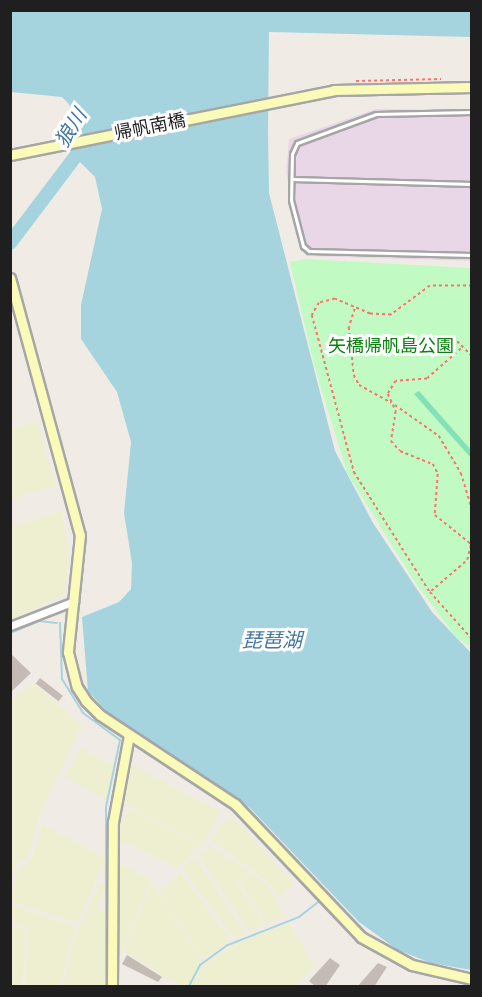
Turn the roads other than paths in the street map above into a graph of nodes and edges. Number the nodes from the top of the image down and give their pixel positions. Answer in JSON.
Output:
{"nodes":[{"id":1,"x":471,"y":87,"type":"edge"},
{"id":2,"x":471,"y":112,"type":"edge"},
{"id":3,"x":10,"y":155,"type":"edge"},
{"id":4,"x":292,"y":180,"type":"junction"},
{"id":5,"x":471,"y":184,"type":"edge"},
{"id":6,"x":471,"y":255,"type":"edge"},
{"id":7,"x":11,"y":282,"type":"edge"},
{"id":8,"x":74,"y":601,"type":"junction"},
{"id":9,"x":10,"y":626,"type":"edge"},
{"id":10,"x":129,"y":735,"type":"junction"},
{"id":11,"x":468,"y":981,"type":"edge"},
{"id":12,"x":111,"y":987,"type":"edge"}],
"edges":[{"from":1,"to":3,"type":"street","name":"帰帆南橋"},
{"from":2,"to":4,"type":"lane"},
{"from":4,"to":5,"type":"lane"},
{"from":4,"to":6,"type":"lane"},
{"from":7,"to":8,"type":"street"},
{"from":8,"to":9,"type":"street"},
{"from":8,"to":10,"type":"street"},
{"from":10,"to":11,"type":"street"},
{"from":10,"to":12,"type":"street"}]}
